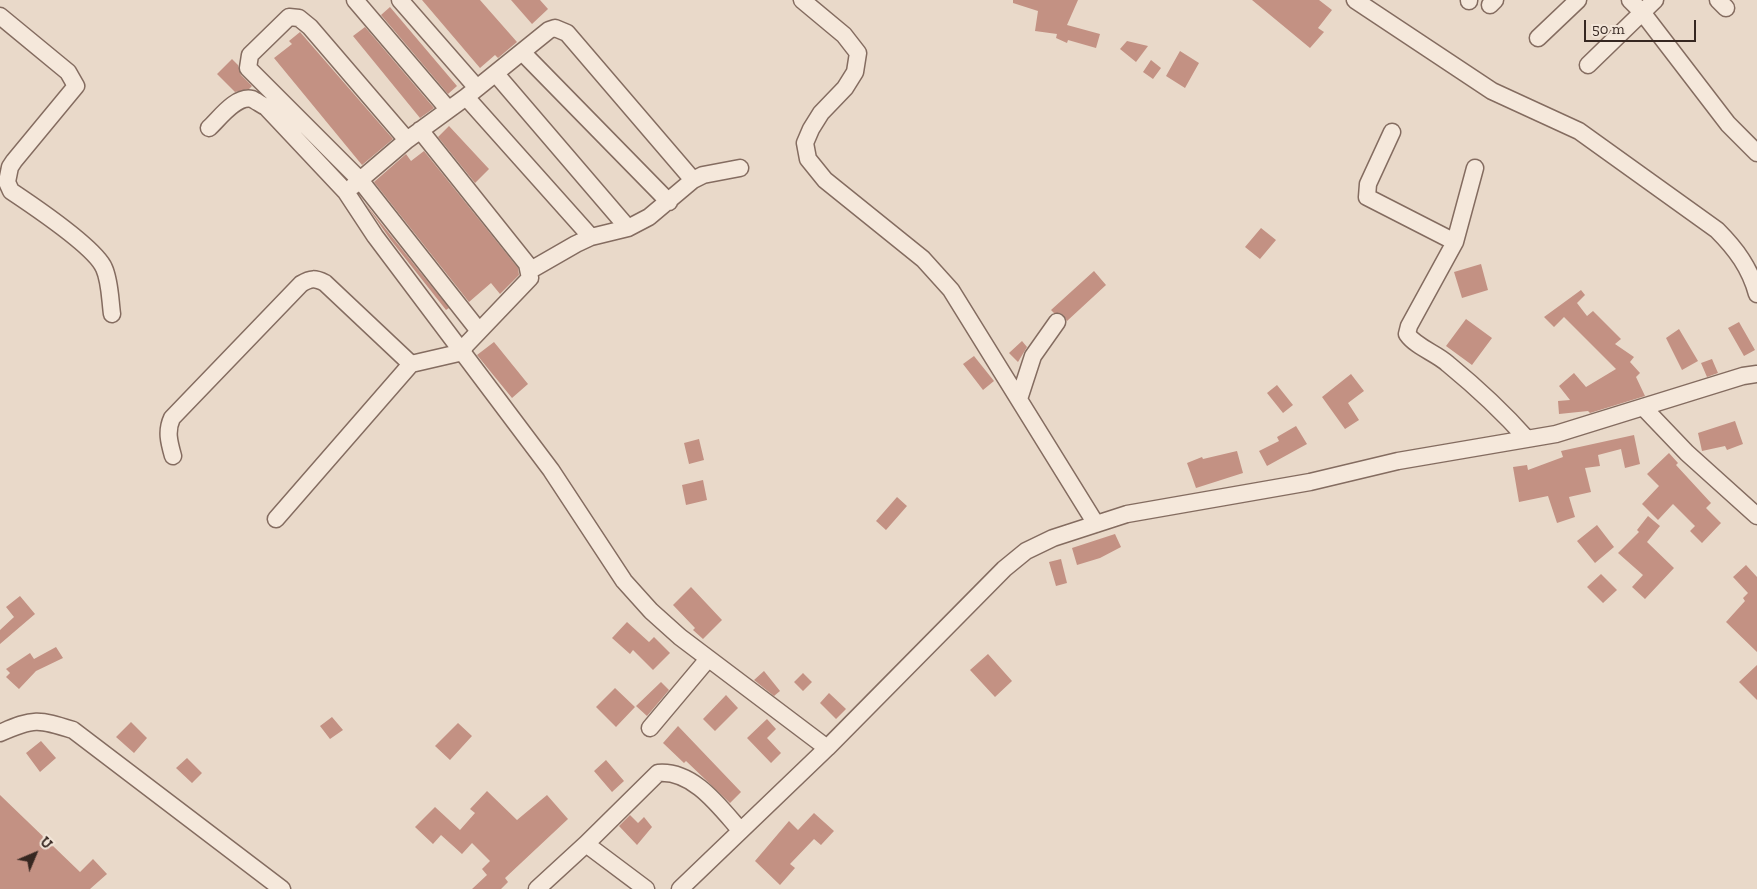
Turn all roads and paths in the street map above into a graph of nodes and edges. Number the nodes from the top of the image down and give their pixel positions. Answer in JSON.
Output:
{"nodes":[{"id":1,"x":355,"y":0,"type":"edge"},
{"id":2,"x":400,"y":0,"type":"edge"},
{"id":3,"x":802,"y":0,"type":"edge"},
{"id":4,"x":1355,"y":0,"type":"edge"},
{"id":5,"x":1578,"y":0,"type":"edge"},
{"id":6,"x":1630,"y":0,"type":"edge"},
{"id":7,"x":1655,"y":0,"type":"edge"},
{"id":8,"x":1642,"y":12,"type":"junction"},
{"id":9,"x":0,"y":16,"type":"edge"},
{"id":10,"x":1538,"y":38,"type":"dead end"},
{"id":11,"x":523,"y":53,"type":"junction"},
{"id":12,"x":1588,"y":65,"type":"dead end"},
{"id":13,"x":496,"y":74,"type":"junction"},
{"id":14,"x":472,"y":93,"type":"junction"},
{"id":15,"x":448,"y":109,"type":"junction"},
{"id":16,"x":209,"y":128,"type":"dead end"},
{"id":17,"x":1392,"y":132,"type":"dead end"},
{"id":18,"x":413,"y":135,"type":"junction"},
{"id":19,"x":1757,"y":153,"type":"edge"},
{"id":20,"x":740,"y":168,"type":"dead end"},
{"id":21,"x":1475,"y":168,"type":"dead end"},
{"id":22,"x":360,"y":180,"type":"junction"},
{"id":23,"x":693,"y":180,"type":"junction"},
{"id":24,"x":346,"y":192,"type":"junction"},
{"id":25,"x":669,"y":202,"type":"junction"},
{"id":26,"x":628,"y":228,"type":"junction"},
{"id":27,"x":592,"y":237,"type":"junction"},
{"id":28,"x":1454,"y":242,"type":"junction"},
{"id":29,"x":529,"y":271,"type":"junction"},
{"id":30,"x":1757,"y":294,"type":"edge"},
{"id":31,"x":112,"y":314,"type":"dead end"},
{"id":32,"x":1057,"y":322,"type":"dead end"},
{"id":33,"x":479,"y":331,"type":"junction"},
{"id":34,"x":463,"y":352,"type":"junction"},
{"id":35,"x":411,"y":364,"type":"junction"},
{"id":36,"x":1757,"y":374,"type":"edge"},
{"id":37,"x":1019,"y":399,"type":"junction"},
{"id":38,"x":1642,"y":407,"type":"junction"},
{"id":39,"x":1528,"y":439,"type":"junction"},
{"id":40,"x":173,"y":456,"type":"dead end"},
{"id":41,"x":1757,"y":516,"type":"edge"},
{"id":42,"x":276,"y":519,"type":"dead end"},
{"id":43,"x":1096,"y":524,"type":"junction"},
{"id":44,"x":708,"y":659,"type":"junction"},
{"id":45,"x":650,"y":728,"type":"dead end"},
{"id":46,"x":0,"y":733,"type":"edge"},
{"id":47,"x":827,"y":748,"type":"junction"},
{"id":48,"x":740,"y":830,"type":"junction"},
{"id":49,"x":586,"y":844,"type":"junction"},
{"id":50,"x":282,"y":889,"type":"edge"},
{"id":51,"x":537,"y":889,"type":"edge"},
{"id":52,"x":646,"y":889,"type":"edge"},
{"id":53,"x":680,"y":889,"type":"edge"}],
"edges":[{"from":1,"to":15,"type":"street"},
{"from":2,"to":14,"type":"street"},
{"from":3,"to":37,"type":"street"},
{"from":4,"to":30,"type":"street"},
{"from":5,"to":10,"type":"street"},
{"from":6,"to":8,"type":"street"},
{"from":7,"to":8,"type":"street"},
{"from":8,"to":12,"type":"street"},
{"from":8,"to":19,"type":"street"},
{"from":9,"to":31,"type":"street"},
{"from":11,"to":13,"type":"street"},
{"from":11,"to":23,"type":"street"},
{"from":11,"to":25,"type":"street"},
{"from":13,"to":14,"type":"street"},
{"from":13,"to":26,"type":"street"},
{"from":14,"to":15,"type":"street"},
{"from":14,"to":27,"type":"street"},
{"from":15,"to":18,"type":"street"},
{"from":16,"to":24,"type":"street"},
{"from":17,"to":28,"type":"street"},
{"from":18,"to":22,"type":"street"},
{"from":18,"to":22,"type":"street"},
{"from":18,"to":29,"type":"street"},
{"from":20,"to":23,"type":"street"},
{"from":21,"to":28,"type":"street"},
{"from":22,"to":24,"type":"street"},
{"from":22,"to":33,"type":"street"},
{"from":23,"to":25,"type":"street"},
{"from":24,"to":34,"type":"street"},
{"from":25,"to":26,"type":"street"},
{"from":26,"to":27,"type":"street"},
{"from":27,"to":29,"type":"street"},
{"from":28,"to":39,"type":"street"},
{"from":29,"to":33,"type":"street"},
{"from":32,"to":37,"type":"street"},
{"from":33,"to":34,"type":"street"},
{"from":34,"to":35,"type":"street"},
{"from":34,"to":44,"type":"street"},
{"from":35,"to":40,"type":"street"},
{"from":35,"to":42,"type":"street"},
{"from":36,"to":38,"type":"street"},
{"from":37,"to":43,"type":"street"},
{"from":38,"to":39,"type":"street"},
{"from":38,"to":41,"type":"street"},
{"from":39,"to":43,"type":"street"},
{"from":43,"to":47,"type":"street"},
{"from":44,"to":45,"type":"street"},
{"from":44,"to":47,"type":"street"},
{"from":46,"to":50,"type":"street"},
{"from":47,"to":48,"type":"street"},
{"from":48,"to":49,"type":"street"},
{"from":48,"to":53,"type":"street"},
{"from":49,"to":51,"type":"street"},
{"from":49,"to":52,"type":"street"}]}
